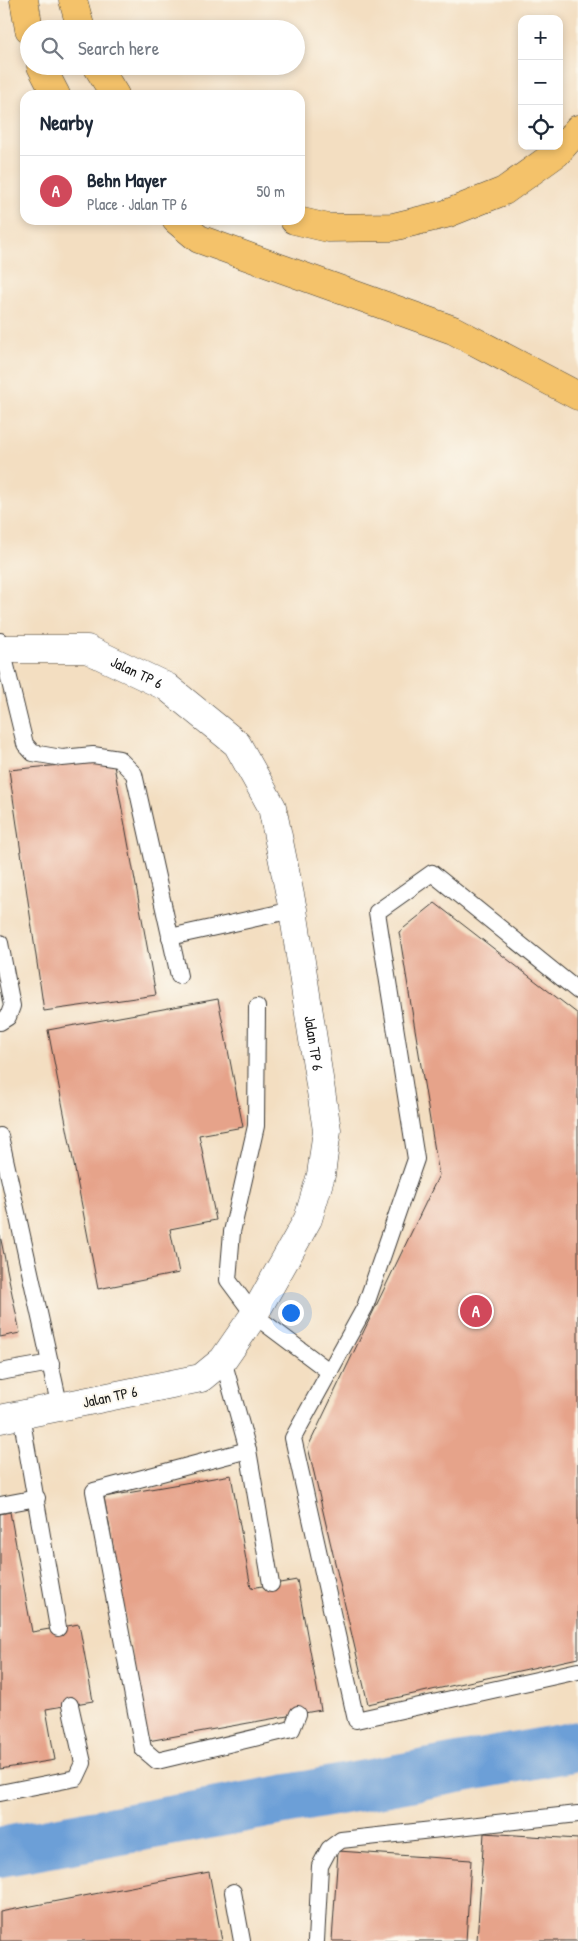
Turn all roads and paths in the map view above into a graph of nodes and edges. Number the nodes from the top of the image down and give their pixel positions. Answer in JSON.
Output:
{"nodes":[{"id":1,"x":24,"y":0,"type":"edge"},
{"id":2,"x":73,"y":0,"type":"edge"},
{"id":3,"x":27,"y":20,"type":"edge"},
{"id":4,"x":79,"y":20,"type":"edge"},
{"id":5,"x":46,"y":75,"type":"edge"},
{"id":6,"x":104,"y":75,"type":"edge"},
{"id":7,"x":53,"y":90,"type":"edge"},
{"id":8,"x":113,"y":90,"type":"edge"},
{"id":9,"x":578,"y":129,"type":"edge"},
{"id":10,"x":305,"y":223,"type":"edge"},
{"id":11,"x":182,"y":225,"type":"edge"},
{"id":12,"x":578,"y":396,"type":"edge"},
{"id":13,"x":1,"y":646,"type":"edge"},
{"id":14,"x":293,"y":910,"type":"junction"},
{"id":15,"x":170,"y":937,"type":"junction"},
{"id":16,"x":0,"y":943,"type":"edge"},
{"id":17,"x":179,"y":976,"type":"dead end"},
{"id":18,"x":578,"y":991,"type":"edge"},
{"id":19,"x":256,"y":1007,"type":"dead end"},
{"id":20,"x":0,"y":1022,"type":"edge"},
{"id":21,"x":0,"y":1136,"type":"edge"},
{"id":22,"x":254,"y":1315,"type":"junction"},
{"id":23,"x":223,"y":1360,"type":"junction"},
{"id":24,"x":51,"y":1363,"type":"junction"},
{"id":25,"x":0,"y":1372,"type":"edge"},
{"id":26,"x":330,"y":1372,"type":"junction"},
{"id":27,"x":60,"y":1408,"type":"junction"},
{"id":28,"x":10,"y":1417,"type":"edge"},
{"id":29,"x":248,"y":1450,"type":"junction"},
{"id":30,"x":37,"y":1498,"type":"junction"},
{"id":31,"x":0,"y":1505,"type":"edge"},
{"id":32,"x":271,"y":1584,"type":"dead end"},
{"id":33,"x":58,"y":1628,"type":"dead end"},
{"id":34,"x":578,"y":1671,"type":"edge"},
{"id":35,"x":70,"y":1705,"type":"dead end"},
{"id":36,"x":298,"y":1714,"type":"dead end"},
{"id":37,"x":0,"y":1793,"type":"edge"},
{"id":38,"x":578,"y":1814,"type":"edge"},
{"id":39,"x":233,"y":1892,"type":"dead end"},
{"id":40,"x":242,"y":1941,"type":"edge"},
{"id":41,"x":316,"y":1941,"type":"edge"}],
"edges":[{"from":1,"to":3,"type":"highway"},
{"from":2,"to":4,"type":"highway"},
{"from":5,"to":7,"type":"highway"},
{"from":6,"to":8,"type":"highway"},
{"from":9,"to":10,"type":"highway"},
{"from":11,"to":12,"type":"highway"},
{"from":13,"to":14,"type":"street","name":"Jalan TP 6"},
{"from":13,"to":15,"type":"lane"},
{"from":14,"to":15,"type":"lane"},
{"from":14,"to":22,"type":"street","name":"Jalan TP 6"},
{"from":15,"to":17,"type":"lane"},
{"from":16,"to":20,"type":"lane"},
{"from":18,"to":26,"type":"lane"},
{"from":19,"to":22,"type":"lane"},
{"from":21,"to":24,"type":"lane"},
{"from":22,"to":23,"type":"street","name":"Jalan TP 6"},
{"from":22,"to":26,"type":"lane"},
{"from":23,"to":27,"type":"street","name":"Jalan TP 6"},
{"from":23,"to":29,"type":"lane"},
{"from":24,"to":25,"type":"lane"},
{"from":24,"to":27,"type":"lane"},
{"from":26,"to":34,"type":"lane"},
{"from":27,"to":28,"type":"street","name":"Jalan TP 6"},
{"from":28,"to":30,"type":"lane"},
{"from":29,"to":32,"type":"lane"},
{"from":29,"to":36,"type":"lane"},
{"from":30,"to":31,"type":"lane"},
{"from":30,"to":33,"type":"lane"},
{"from":35,"to":37,"type":"lane"},
{"from":38,"to":41,"type":"lane"},
{"from":39,"to":40,"type":"lane"}]}
